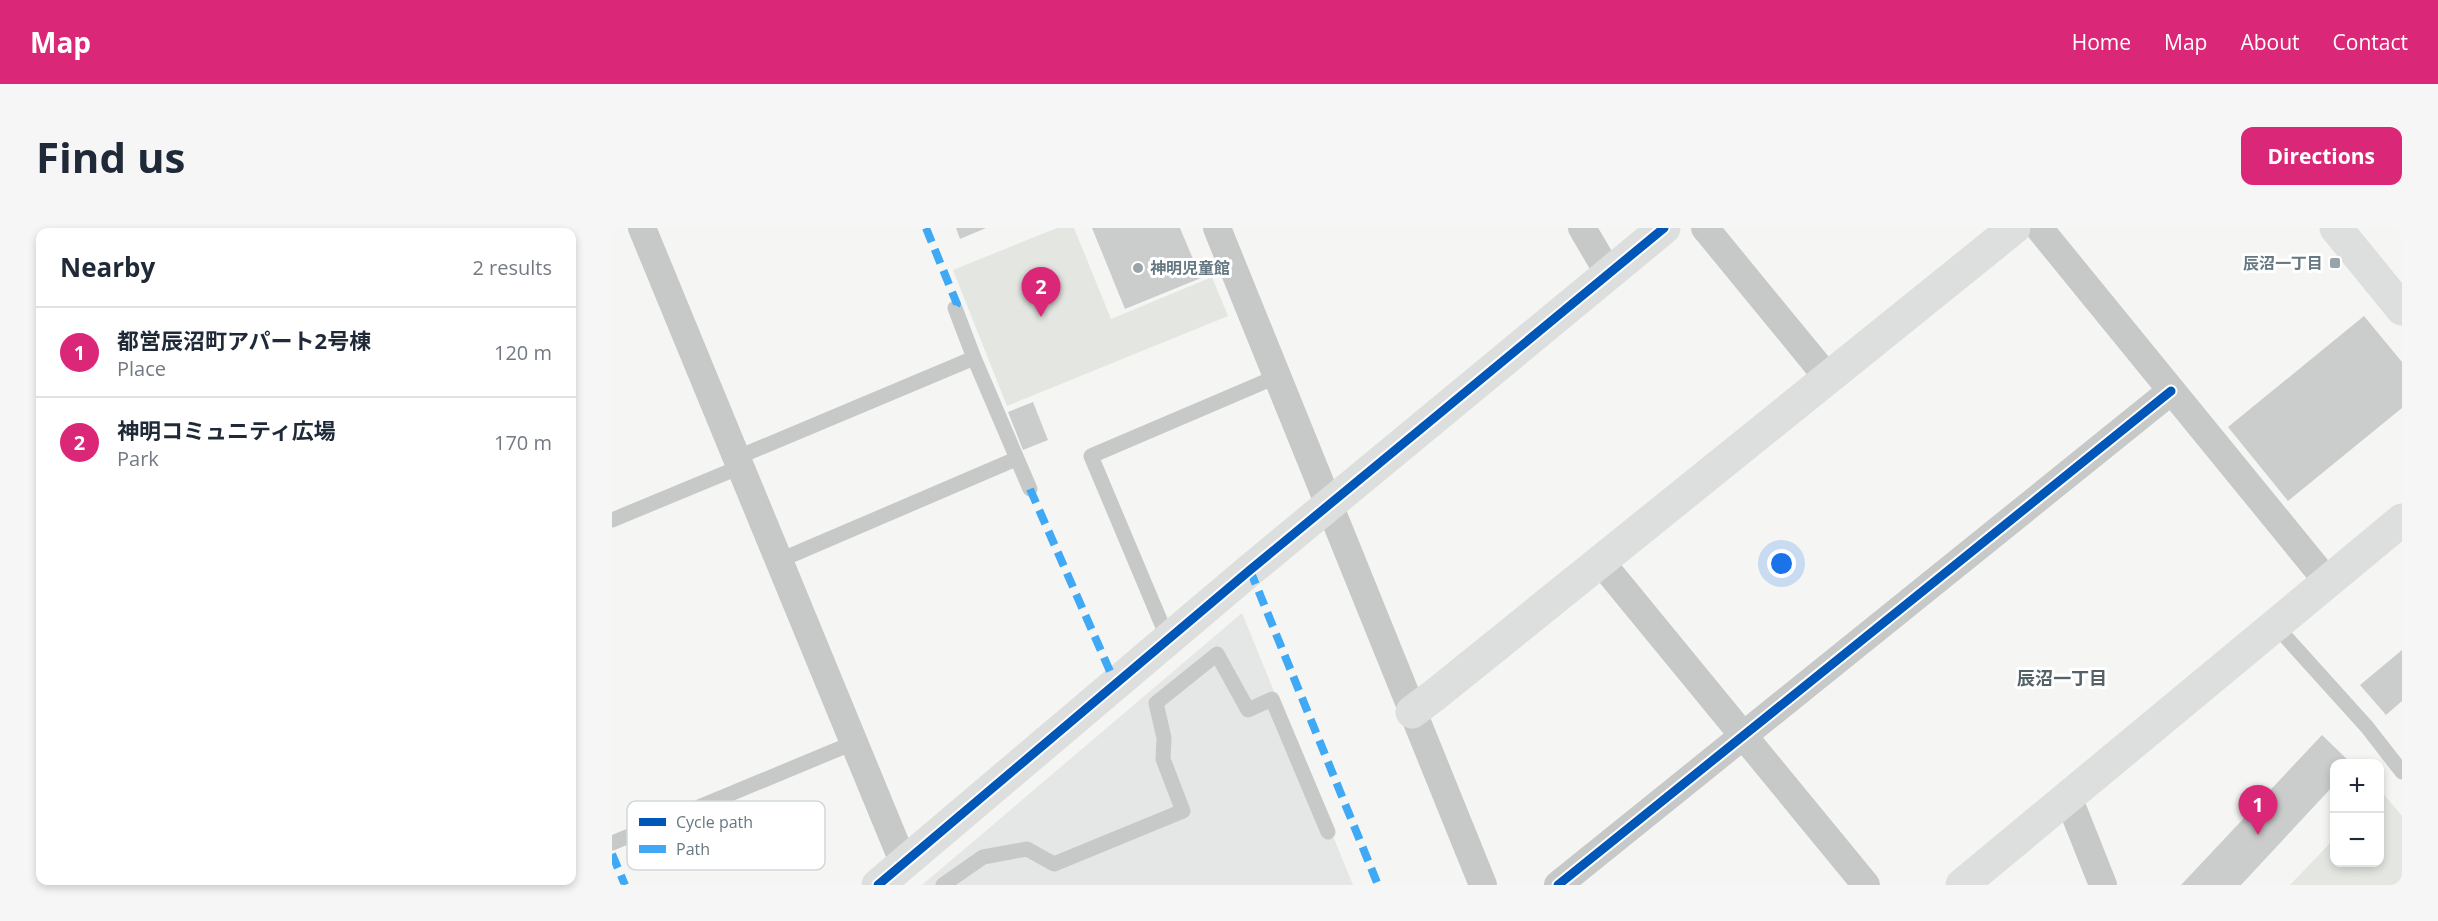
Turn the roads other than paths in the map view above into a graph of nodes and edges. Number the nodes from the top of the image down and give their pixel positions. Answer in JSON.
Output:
{"nodes":[{"id":1,"x":642,"y":228,"type":"edge"},
{"id":2,"x":1217,"y":228,"type":"edge"},
{"id":3,"x":1582,"y":228,"type":"edge"},
{"id":4,"x":1664,"y":228,"type":"edge"},
{"id":5,"x":1705,"y":228,"type":"edge"},
{"id":6,"x":2014,"y":228,"type":"edge"},
{"id":7,"x":2039,"y":228,"type":"edge"},
{"id":8,"x":2336,"y":228,"type":"edge"},
{"id":9,"x":1609,"y":274,"type":"junction"},
{"id":10,"x":956,"y":308,"type":"dead end"},
{"id":11,"x":2402,"y":309,"type":"edge"},
{"id":12,"x":974,"y":358,"type":"junction"},
{"id":13,"x":1276,"y":377,"type":"junction"},
{"id":14,"x":1828,"y":378,"type":"junction"},
{"id":15,"x":2170,"y":391,"type":"junction"},
{"id":16,"x":1017,"y":459,"type":"junction"},
{"id":17,"x":738,"y":462,"type":"junction"},
{"id":18,"x":1029,"y":489,"type":"dead end"},
{"id":19,"x":1328,"y":505,"type":"junction"},
{"id":20,"x":612,"y":520,"type":"edge"},
{"id":21,"x":2402,"y":520,"type":"edge"},
{"id":22,"x":778,"y":561,"type":"junction"},
{"id":23,"x":1600,"y":561,"type":"junction"},
{"id":24,"x":2327,"y":581,"type":"junction"},
{"id":25,"x":2275,"y":624,"type":"junction"},
{"id":26,"x":1168,"y":639,"type":"junction"},
{"id":27,"x":1412,"y":712,"type":"junction"},
{"id":28,"x":1744,"y":736,"type":"junction"},
{"id":29,"x":853,"y":743,"type":"junction"},
{"id":30,"x":2402,"y":772,"type":"edge"},
{"id":31,"x":2068,"y":797,"type":"junction"},
{"id":32,"x":713,"y":801,"type":"edge"},
{"id":33,"x":1328,"y":832,"type":"dead end"},
{"id":34,"x":627,"y":837,"type":"edge"},
{"id":35,"x":612,"y":843,"type":"edge"},
{"id":36,"x":903,"y":864,"type":"junction"},
{"id":37,"x":878,"y":885,"type":"edge"},
{"id":38,"x":943,"y":885,"type":"edge"},
{"id":39,"x":1483,"y":885,"type":"edge"},
{"id":40,"x":1558,"y":885,"type":"edge"},
{"id":41,"x":1866,"y":885,"type":"edge"},
{"id":42,"x":1962,"y":885,"type":"edge"},
{"id":43,"x":2103,"y":885,"type":"edge"}],
"edges":[{"from":1,"to":17,"type":"street"},
{"from":2,"to":13,"type":"street"},
{"from":3,"to":9,"type":"street"},
{"from":4,"to":9,"type":"street"},
{"from":5,"to":14,"type":"street"},
{"from":6,"to":14,"type":"street"},
{"from":7,"to":15,"type":"street"},
{"from":8,"to":11,"type":"street"},
{"from":9,"to":19,"type":"street"},
{"from":10,"to":12,"type":"lane"},
{"from":12,"to":16,"type":"lane"},
{"from":12,"to":17,"type":"lane"},
{"from":13,"to":19,"type":"street"},
{"from":13,"to":26,"type":"lane"},
{"from":14,"to":23,"type":"street"},
{"from":15,"to":24,"type":"street"},
{"from":15,"to":28,"type":"street"},
{"from":16,"to":18,"type":"lane"},
{"from":16,"to":22,"type":"lane"},
{"from":17,"to":20,"type":"lane"},
{"from":17,"to":22,"type":"street"},
{"from":19,"to":26,"type":"street"},
{"from":19,"to":27,"type":"street"},
{"from":21,"to":24,"type":"street"},
{"from":22,"to":29,"type":"street"},
{"from":23,"to":27,"type":"street"},
{"from":23,"to":28,"type":"street"},
{"from":24,"to":25,"type":"street"},
{"from":25,"to":30,"type":"lane"},
{"from":25,"to":31,"type":"street"},
{"from":26,"to":36,"type":"street"},
{"from":27,"to":39,"type":"street"},
{"from":28,"to":40,"type":"street"},
{"from":28,"to":41,"type":"street"},
{"from":29,"to":32,"type":"lane"},
{"from":29,"to":36,"type":"street"},
{"from":31,"to":42,"type":"street"},
{"from":31,"to":43,"type":"street"},
{"from":33,"to":38,"type":"lane"},
{"from":34,"to":35,"type":"lane"},
{"from":36,"to":37,"type":"street"}]}
